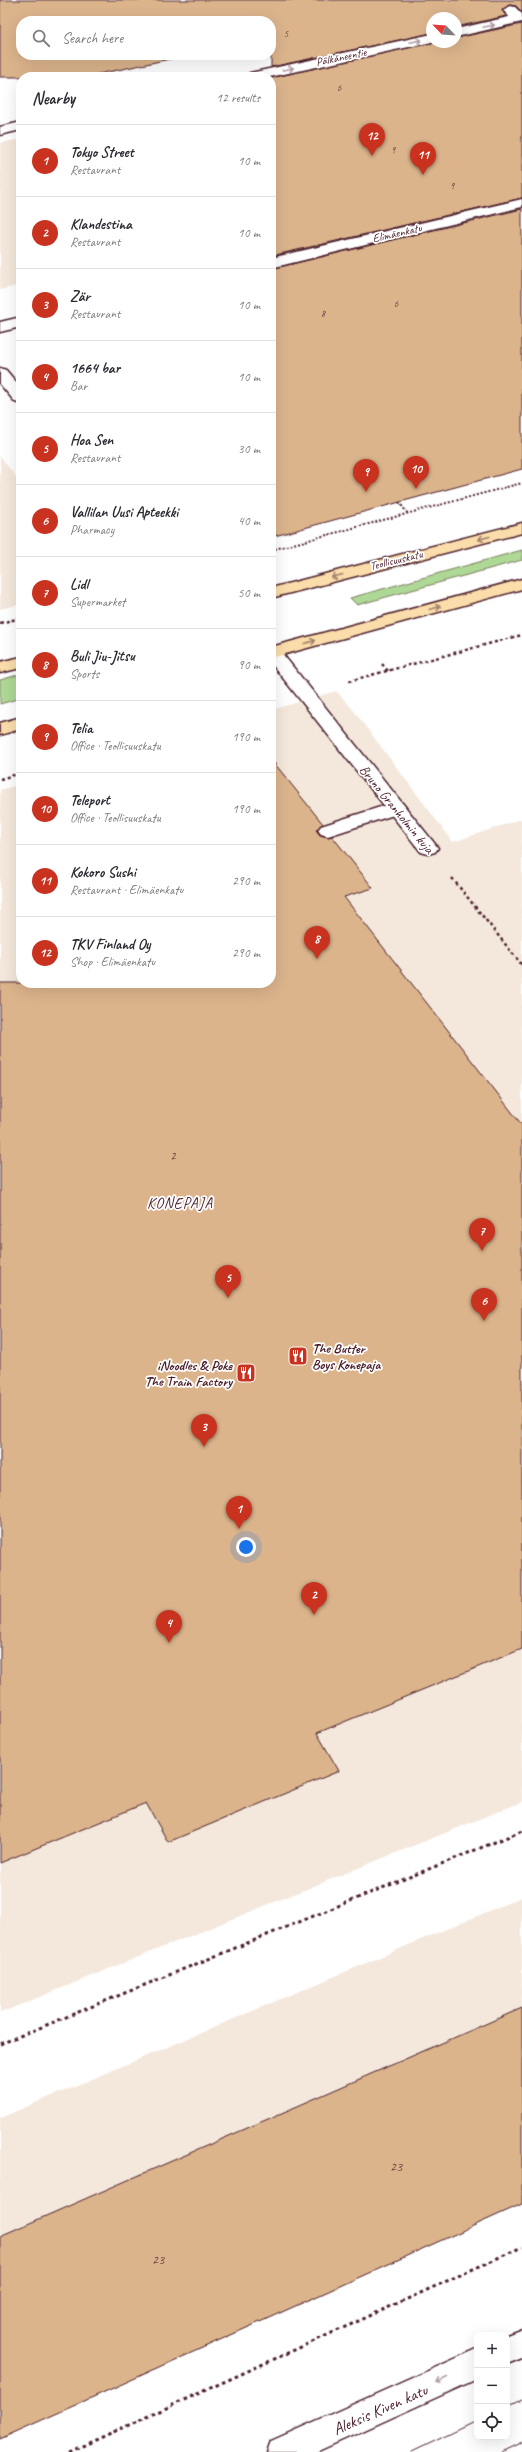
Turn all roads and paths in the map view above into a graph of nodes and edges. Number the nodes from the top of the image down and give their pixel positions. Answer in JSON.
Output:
{"nodes":[{"id":1,"x":517,"y":16,"type":"edge"},
{"id":2,"x":462,"y":31,"type":"edge"},
{"id":3,"x":426,"y":39,"type":"edge"},
{"id":4,"x":273,"y":72,"type":"edge"},
{"id":5,"x":16,"y":127,"type":"edge"},
{"id":6,"x":0,"y":131,"type":"edge"},
{"id":7,"x":522,"y":203,"type":"edge"},
{"id":8,"x":276,"y":262,"type":"edge"},
{"id":9,"x":16,"y":323,"type":"edge"},
{"id":10,"x":0,"y":327,"type":"edge"},
{"id":11,"x":0,"y":373,"type":"edge"},
{"id":12,"x":16,"y":393,"type":"edge"},
{"id":13,"x":522,"y":483,"type":"edge"},
{"id":14,"x":399,"y":502,"type":"dead end"},
{"id":15,"x":408,"y":514,"type":"junction"},
{"id":16,"x":522,"y":528,"type":"edge"},
{"id":17,"x":276,"y":549,"type":"edge"},
{"id":18,"x":522,"y":584,"type":"edge"},
{"id":19,"x":276,"y":593,"type":"edge"},
{"id":20,"x":16,"y":619,"type":"edge"},
{"id":21,"x":0,"y":623,"type":"edge"},
{"id":22,"x":522,"y":635,"type":"edge"},
{"id":23,"x":276,"y":651,"type":"edge"},
{"id":24,"x":276,"y":658,"type":"edge"},
{"id":25,"x":16,"y":663,"type":"edge"},
{"id":26,"x":0,"y":668,"type":"edge"},
{"id":27,"x":388,"y":671,"type":"dead end"},
{"id":28,"x":16,"y":724,"type":"edge"},
{"id":29,"x":0,"y":728,"type":"edge"},
{"id":30,"x":16,"y":774,"type":"edge"},
{"id":31,"x":0,"y":779,"type":"edge"},
{"id":32,"x":396,"y":808,"type":"junction"},
{"id":33,"x":328,"y":830,"type":"dead end"},
{"id":34,"x":428,"y":848,"type":"joint"},
{"id":35,"x":522,"y":965,"type":"edge"},
{"id":36,"x":522,"y":1831,"type":"edge"},
{"id":37,"x":0,"y":2044,"type":"edge"},
{"id":38,"x":522,"y":2247,"type":"edge"},
{"id":39,"x":522,"y":2343,"type":"edge"},
{"id":40,"x":510,"y":2349,"type":"edge"},
{"id":41,"x":474,"y":2365,"type":"edge"},
{"id":42,"x":68,"y":2452,"type":"edge"},
{"id":43,"x":282,"y":2452,"type":"edge"}],
"edges":[{"from":2,"to":1,"type":"street","one_way":true},
{"from":4,"to":3,"type":"street","name":"Pälkäneentie","one_way":true},
{"from":5,"to":6,"type":"street"},
{"from":7,"to":8,"type":"street","name":"Elimäenkatu"},
{"from":9,"to":10,"type":"street"},
{"from":11,"to":12,"type":"street"},
{"from":13,"to":15,"type":"path"},
{"from":14,"to":15,"type":"path"},
{"from":15,"to":17,"type":"path"},
{"from":16,"to":19,"type":"main road","name":"Teollisuuskatu","one_way":true},
{"from":23,"to":18,"type":"main road","one_way":true},
{"from":20,"to":21,"type":"path"},
{"from":22,"to":27,"type":"path"},
{"from":24,"to":32,"type":"street","name":"Bruno Granholmin kuja"},
{"from":25,"to":26,"type":"main road"},
{"from":28,"to":29,"type":"main road"},
{"from":30,"to":31,"type":"path"},
{"from":32,"to":33,"type":"street"},
{"from":32,"to":34,"type":"street","name":"Bruno Granholmin kuja"},
{"from":34,"to":35,"type":"path","name":"Bruno Granholmin kuja"},
{"from":36,"to":37,"type":"path"},
{"from":38,"to":42,"type":"path"},
{"from":39,"to":40,"type":"street"},
{"from":41,"to":43,"type":"street","name":"Aleksis Kiven katu","one_way":true}]}
